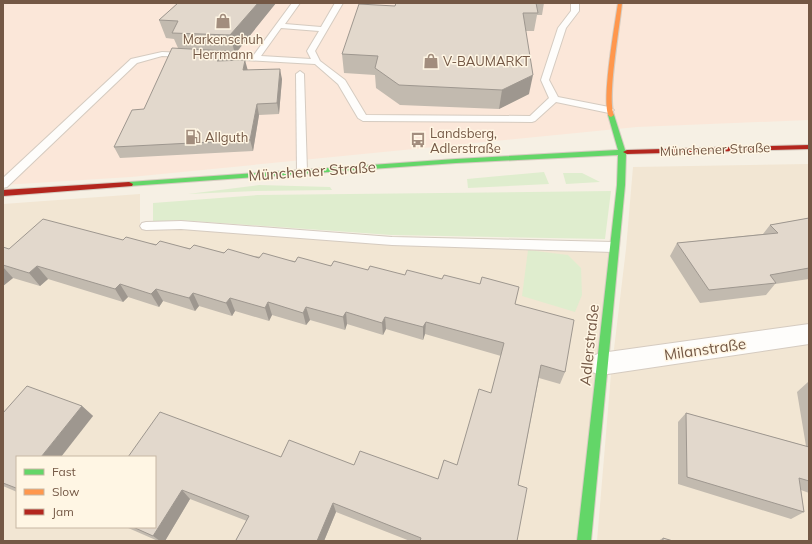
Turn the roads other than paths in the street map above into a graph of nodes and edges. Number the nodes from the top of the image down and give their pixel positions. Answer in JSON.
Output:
{"nodes":[{"id":1,"x":296,"y":3,"type":"edge"},
{"id":2,"x":339,"y":3,"type":"edge"},
{"id":3,"x":575,"y":3,"type":"edge"},
{"id":4,"x":620,"y":3,"type":"edge"},
{"id":5,"x":279,"y":26,"type":"junction"},
{"id":6,"x":323,"y":29,"type":"junction"},
{"id":7,"x":256,"y":58,"type":"junction"},
{"id":8,"x":317,"y":62,"type":"junction"},
{"id":9,"x":300,"y":74,"type":"dead end"},
{"id":10,"x":554,"y":99,"type":"junction"},
{"id":11,"x":609,"y":110,"type":"junction"},
{"id":12,"x":809,"y":147,"type":"edge"},
{"id":13,"x":622,"y":152,"type":"junction"},
{"id":14,"x":302,"y":172,"type":"junction"},
{"id":15,"x":3,"y":184,"type":"edge"},
{"id":16,"x":3,"y":193,"type":"edge"},
{"id":17,"x":146,"y":226,"type":"dead end"},
{"id":18,"x":613,"y":246,"type":"junction"},
{"id":19,"x":809,"y":334,"type":"edge"},
{"id":20,"x":601,"y":364,"type":"junction"},
{"id":21,"x":584,"y":541,"type":"edge"}],
"edges":[{"from":1,"to":5,"type":"lane"},
{"from":2,"to":6,"type":"lane"},
{"from":3,"to":10,"type":"lane"},
{"from":4,"to":11,"type":"main road"},
{"from":5,"to":6,"type":"lane"},
{"from":5,"to":7,"type":"lane"},
{"from":6,"to":8,"type":"lane"},
{"from":7,"to":8,"type":"lane"},
{"from":7,"to":15,"type":"lane"},
{"from":8,"to":10,"type":"lane"},
{"from":9,"to":14,"type":"lane"},
{"from":10,"to":11,"type":"lane"},
{"from":11,"to":13,"type":"main road"},
{"from":12,"to":13,"type":"main road","name":"Münchener Straße"},
{"from":13,"to":14,"type":"main road","name":"Münchener Straße"},
{"from":13,"to":18,"type":"main road","name":"Adlerstraße"},
{"from":14,"to":16,"type":"main road","name":"Münchener Straße"},
{"from":17,"to":18,"type":"lane"},
{"from":18,"to":20,"type":"main road","name":"Adlerstraße"},
{"from":19,"to":20,"type":"street","name":"Milanstraße"},
{"from":20,"to":21,"type":"main road","name":"Adlerstraße"}]}
